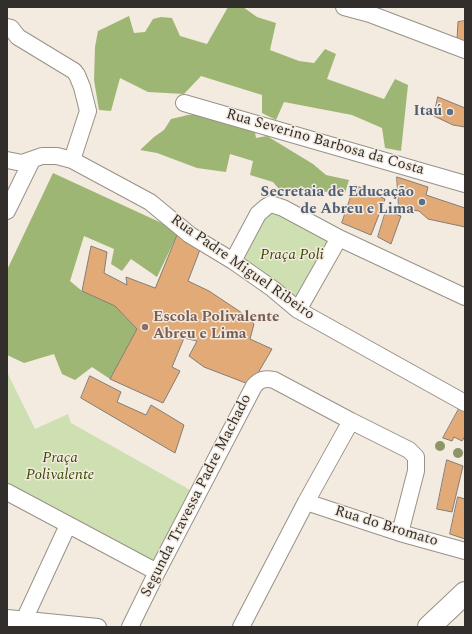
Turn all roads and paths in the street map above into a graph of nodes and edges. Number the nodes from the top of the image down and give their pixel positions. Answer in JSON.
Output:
{"nodes":[{"id":1,"x":344,"y":7,"type":"edge"},
{"id":2,"x":369,"y":11,"type":"edge"},
{"id":3,"x":7,"y":27,"type":"edge"},
{"id":4,"x":465,"y":50,"type":"edge"},
{"id":5,"x":184,"y":103,"type":"dead end"},
{"id":6,"x":32,"y":160,"type":"junction"},
{"id":7,"x":72,"y":160,"type":"junction"},
{"id":8,"x":11,"y":161,"type":"edge"},
{"id":9,"x":465,"y":184,"type":"edge"},
{"id":10,"x":7,"y":211,"type":"edge"},
{"id":11,"x":339,"y":238,"type":"junction"},
{"id":12,"x":233,"y":261,"type":"junction"},
{"id":13,"x":465,"y":297,"type":"edge"},
{"id":14,"x":298,"y":310,"type":"junction"},
{"id":15,"x":465,"y":403,"type":"edge"},
{"id":16,"x":351,"y":421,"type":"junction"},
{"id":17,"x":7,"y":492,"type":"edge"},
{"id":18,"x":306,"y":502,"type":"junction"},
{"id":19,"x":68,"y":525,"type":"junction"},
{"id":20,"x":400,"y":533,"type":"junction"},
{"id":21,"x":465,"y":551,"type":"edge"},
{"id":22,"x":157,"y":572,"type":"junction"},
{"id":23,"x":465,"y":593,"type":"edge"},
{"id":24,"x":7,"y":618,"type":"edge"},
{"id":25,"x":24,"y":620,"type":"junction"},
{"id":26,"x":98,"y":627,"type":"edge"},
{"id":27,"x":130,"y":627,"type":"edge"},
{"id":28,"x":241,"y":627,"type":"edge"},
{"id":29,"x":429,"y":627,"type":"edge"}],
"edges":[{"from":1,"to":2,"type":"street"},
{"from":2,"to":4,"type":"street"},
{"from":3,"to":7,"type":"street"},
{"from":5,"to":9,"type":"street","name":"Rua Severino Barbosa da Costa"},
{"from":6,"to":7,"type":"street","name":"Rua Padre Miguel Ribeiro"},
{"from":6,"to":8,"type":"street","name":"Rua Padre Miguel Ribeiro"},
{"from":6,"to":10,"type":"street"},
{"from":7,"to":12,"type":"street","name":"Rua Padre Miguel Ribeiro"},
{"from":11,"to":12,"type":"street"},
{"from":11,"to":13,"type":"street"},
{"from":11,"to":14,"type":"street"},
{"from":12,"to":14,"type":"street","name":"Rua Padre Miguel Ribeiro"},
{"from":14,"to":15,"type":"street","name":"Rua Padre Miguel Ribeiro"},
{"from":16,"to":18,"type":"street"},
{"from":16,"to":20,"type":"street"},
{"from":16,"to":22,"type":"street","name":"Segunda Travessa Padre Machado"},
{"from":17,"to":19,"type":"street"},
{"from":18,"to":20,"type":"street","name":"Rua do Bromato"},
{"from":18,"to":28,"type":"street"},
{"from":19,"to":22,"type":"street"},
{"from":19,"to":25,"type":"street"},
{"from":20,"to":21,"type":"street","name":"Rua do Bromato"},
{"from":22,"to":27,"type":"street","name":"Segunda Travessa Padre Machado"},
{"from":23,"to":29,"type":"street"},
{"from":24,"to":25,"type":"street"},
{"from":25,"to":26,"type":"street"}]}
